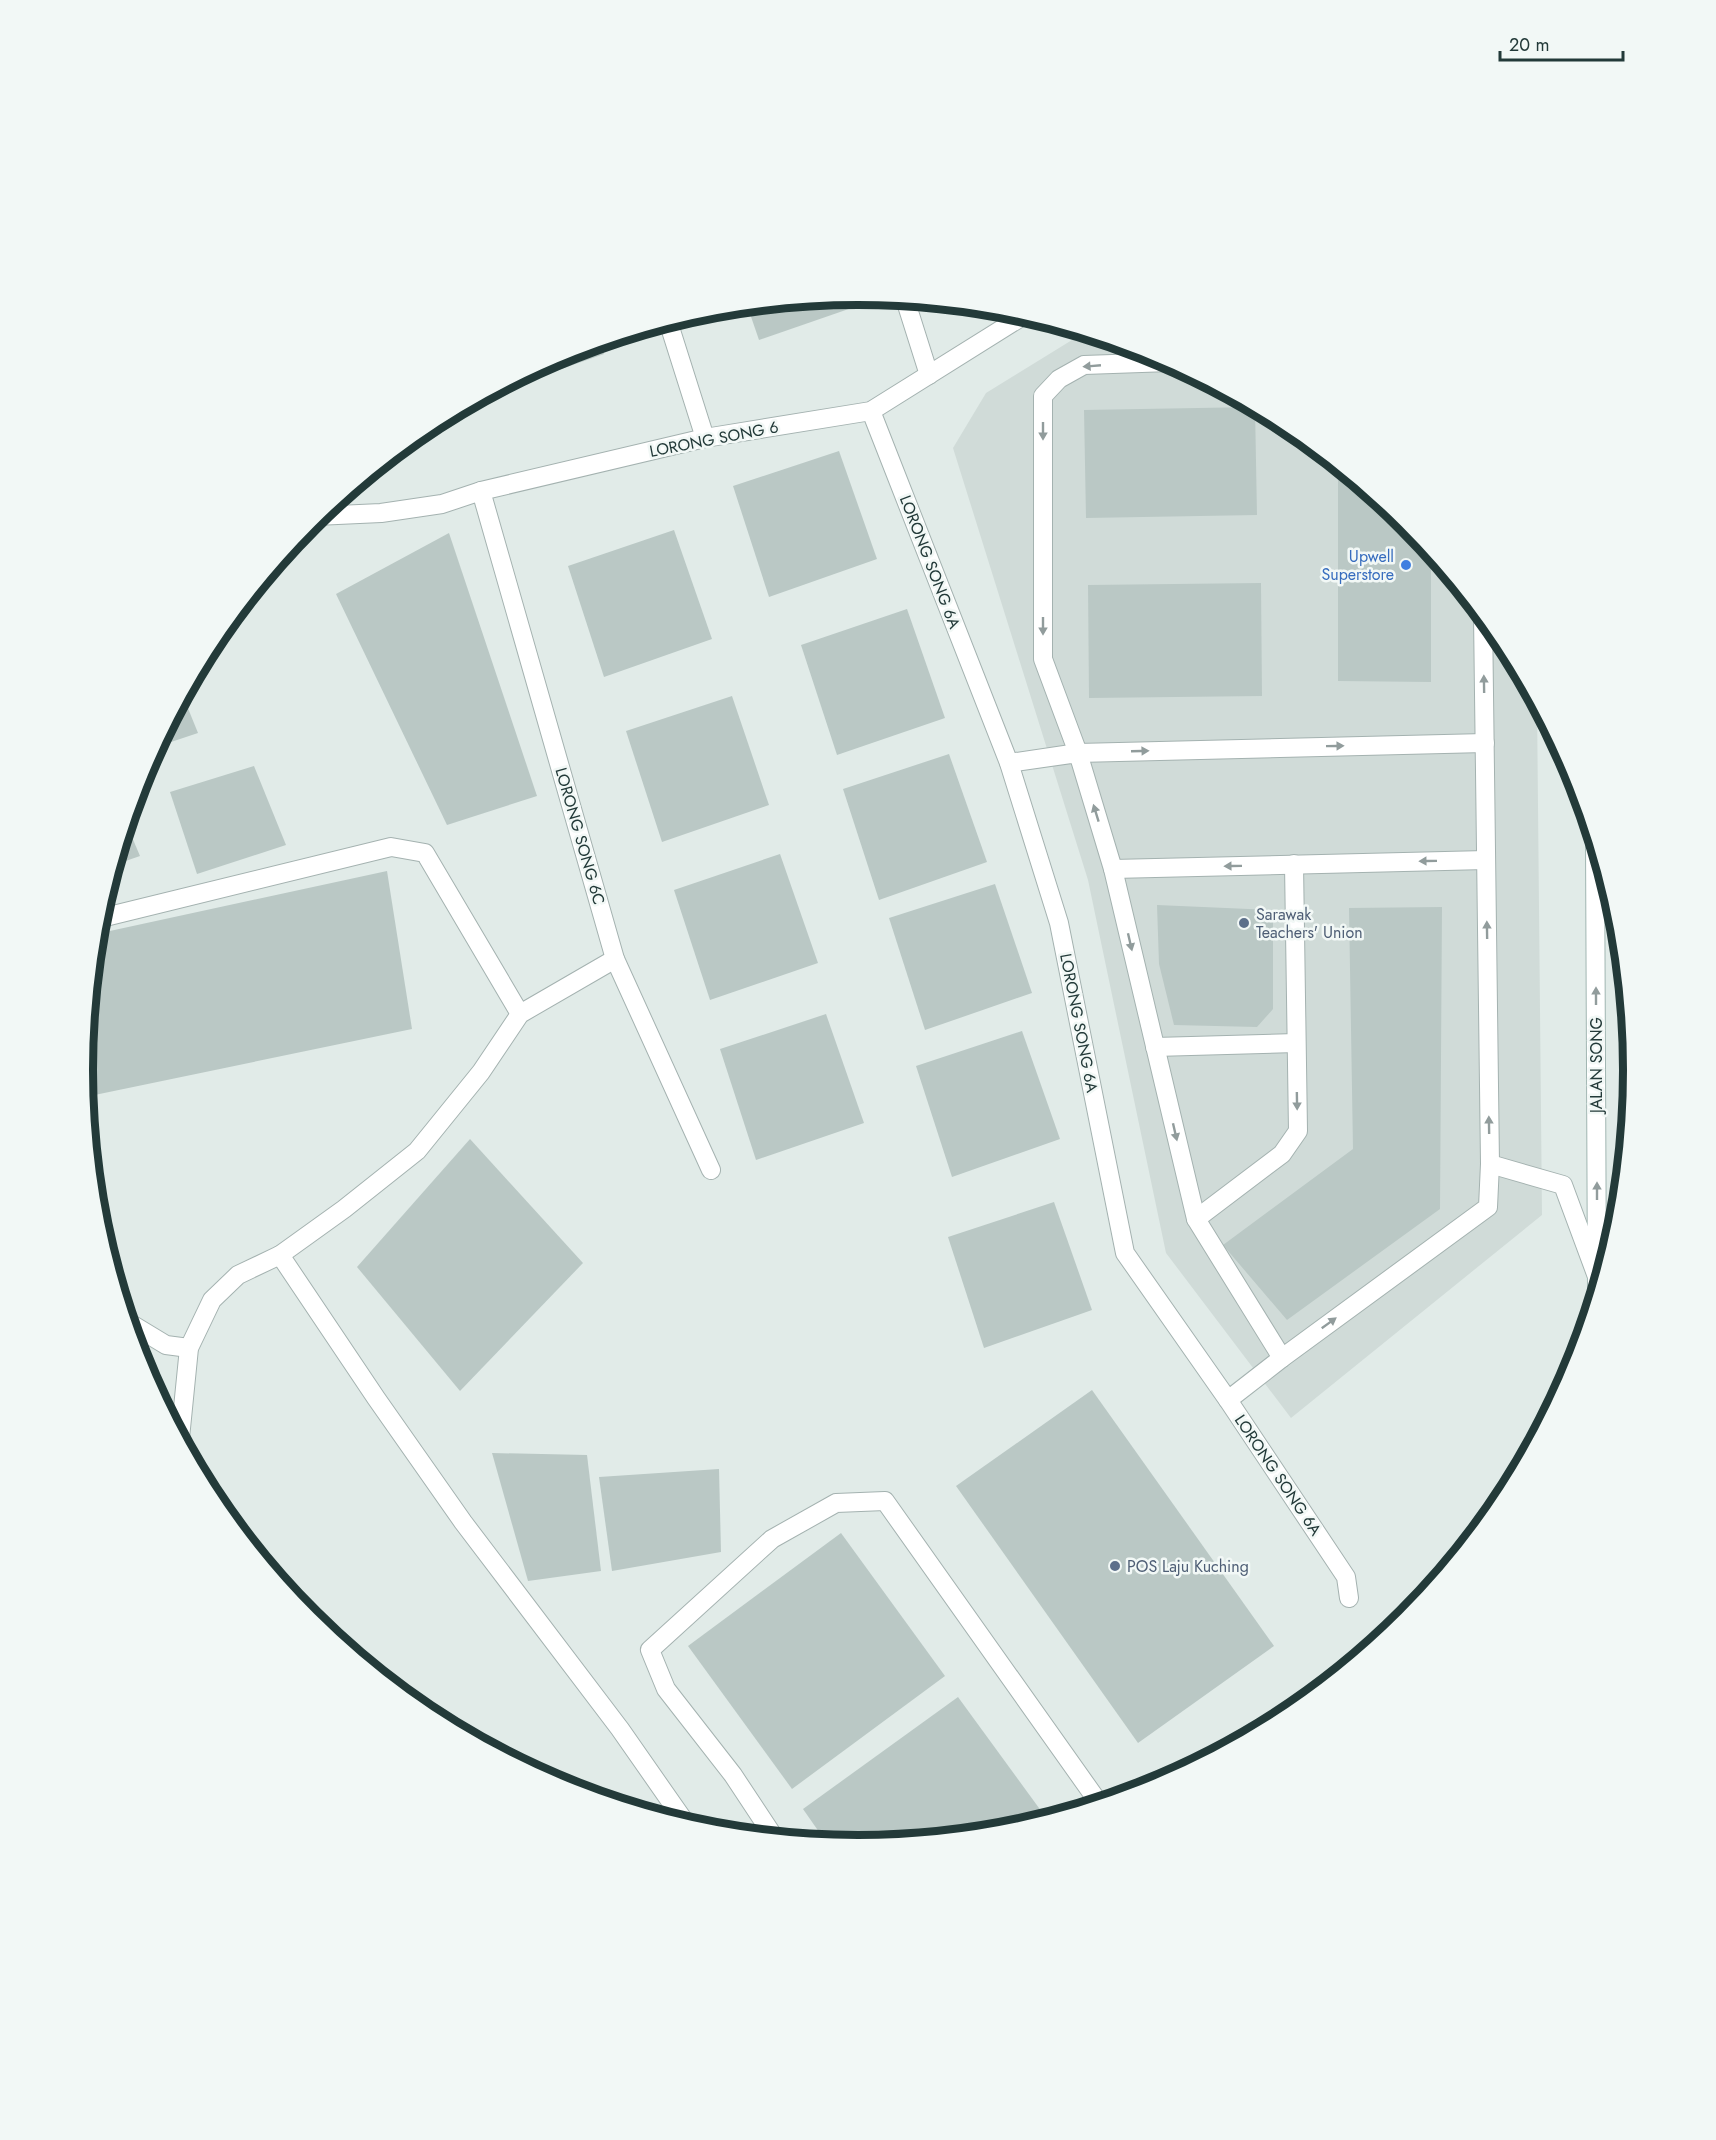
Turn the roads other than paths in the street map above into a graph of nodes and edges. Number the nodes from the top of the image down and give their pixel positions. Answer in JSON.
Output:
{"nodes":[{"id":1,"x":908,"y":307,"type":"edge"},
{"id":2,"x":1014,"y":322,"type":"edge"},
{"id":3,"x":670,"y":329,"type":"edge"},
{"id":4,"x":1150,"y":363,"type":"edge"},
{"id":5,"x":929,"y":375,"type":"junction"},
{"id":6,"x":871,"y":411,"type":"junction"},
{"id":7,"x":705,"y":438,"type":"junction"},
{"id":8,"x":481,"y":491,"type":"junction"},
{"id":9,"x":332,"y":515,"type":"edge"},
{"id":10,"x":1483,"y":630,"type":"edge"},
{"id":11,"x":1485,"y":743,"type":"junction"},
{"id":12,"x":1078,"y":753,"type":"junction"},
{"id":13,"x":1009,"y":763,"type":"junction"},
{"id":14,"x":1486,"y":860,"type":"junction"},
{"id":15,"x":1294,"y":864,"type":"junction"},
{"id":16,"x":1595,"y":866,"type":"edge"},
{"id":17,"x":1113,"y":869,"type":"junction"},
{"id":18,"x":109,"y":916,"type":"edge"},
{"id":19,"x":615,"y":959,"type":"junction"},
{"id":20,"x":520,"y":1014,"type":"junction"},
{"id":21,"x":1296,"y":1043,"type":"junction"},
{"id":22,"x":1155,"y":1047,"type":"junction"},
{"id":23,"x":1490,"y":1164,"type":"junction"},
{"id":24,"x":711,"y":1170,"type":"dead end"},
{"id":25,"x":1196,"y":1219,"type":"junction"},
{"id":26,"x":280,"y":1255,"type":"junction"},
{"id":27,"x":1597,"y":1268,"type":"edge"},
{"id":28,"x":1594,"y":1277,"type":"edge"},
{"id":29,"x":138,"y":1328,"type":"edge"},
{"id":30,"x":189,"y":1348,"type":"junction"},
{"id":31,"x":1282,"y":1358,"type":"junction"},
{"id":32,"x":1228,"y":1400,"type":"junction"},
{"id":33,"x":181,"y":1426,"type":"edge"},
{"id":34,"x":1349,"y":1598,"type":"dead end"},
{"id":35,"x":1095,"y":1797,"type":"edge"},
{"id":36,"x":680,"y":1813,"type":"edge"},
{"id":37,"x":769,"y":1829,"type":"edge"}],
"edges":[{"from":1,"to":5,"type":"street"},
{"from":2,"to":5,"type":"street","name":"LORONG SONG 6"},
{"from":3,"to":7,"type":"street"},
{"from":4,"to":12,"type":"street","one_way":true},
{"from":5,"to":6,"type":"street","name":"LORONG SONG 6"},
{"from":6,"to":7,"type":"street","name":"LORONG SONG 6"},
{"from":6,"to":13,"type":"street","name":"LORONG SONG 6A"},
{"from":7,"to":8,"type":"street","name":"LORONG SONG 6"},
{"from":8,"to":9,"type":"street","name":"LORONG SONG 6"},
{"from":8,"to":19,"type":"street","name":"LORONG SONG 6C"},
{"from":11,"to":10,"type":"street","one_way":true},
{"from":12,"to":11,"type":"street","one_way":true},
{"from":11,"to":14,"type":"street"},
{"from":12,"to":13,"type":"street"},
{"from":17,"to":12,"type":"street","one_way":true},
{"from":13,"to":32,"type":"street","name":"LORONG SONG 6A"},
{"from":14,"to":15,"type":"street","one_way":true},
{"from":23,"to":14,"type":"street","one_way":true},
{"from":15,"to":17,"type":"street","one_way":true},
{"from":15,"to":21,"type":"street"},
{"from":27,"to":16,"type":"street","name":"JALAN SONG","one_way":true},
{"from":17,"to":22,"type":"street","one_way":true},
{"from":18,"to":20,"type":"street"},
{"from":19,"to":20,"type":"street"},
{"from":19,"to":24,"type":"street","name":"LORONG SONG 6C"},
{"from":20,"to":26,"type":"street"},
{"from":21,"to":22,"type":"street"},
{"from":21,"to":25,"type":"street","one_way":true},
{"from":22,"to":25,"type":"street","one_way":true},
{"from":23,"to":28,"type":"street"},
{"from":31,"to":23,"type":"street","one_way":true},
{"from":25,"to":31,"type":"street"},
{"from":26,"to":30,"type":"street"},
{"from":26,"to":36,"type":"street"},
{"from":29,"to":30,"type":"street"},
{"from":30,"to":33,"type":"street"},
{"from":31,"to":32,"type":"street"},
{"from":32,"to":34,"type":"street","name":"LORONG SONG 6A"},
{"from":35,"to":37,"type":"street"}]}
